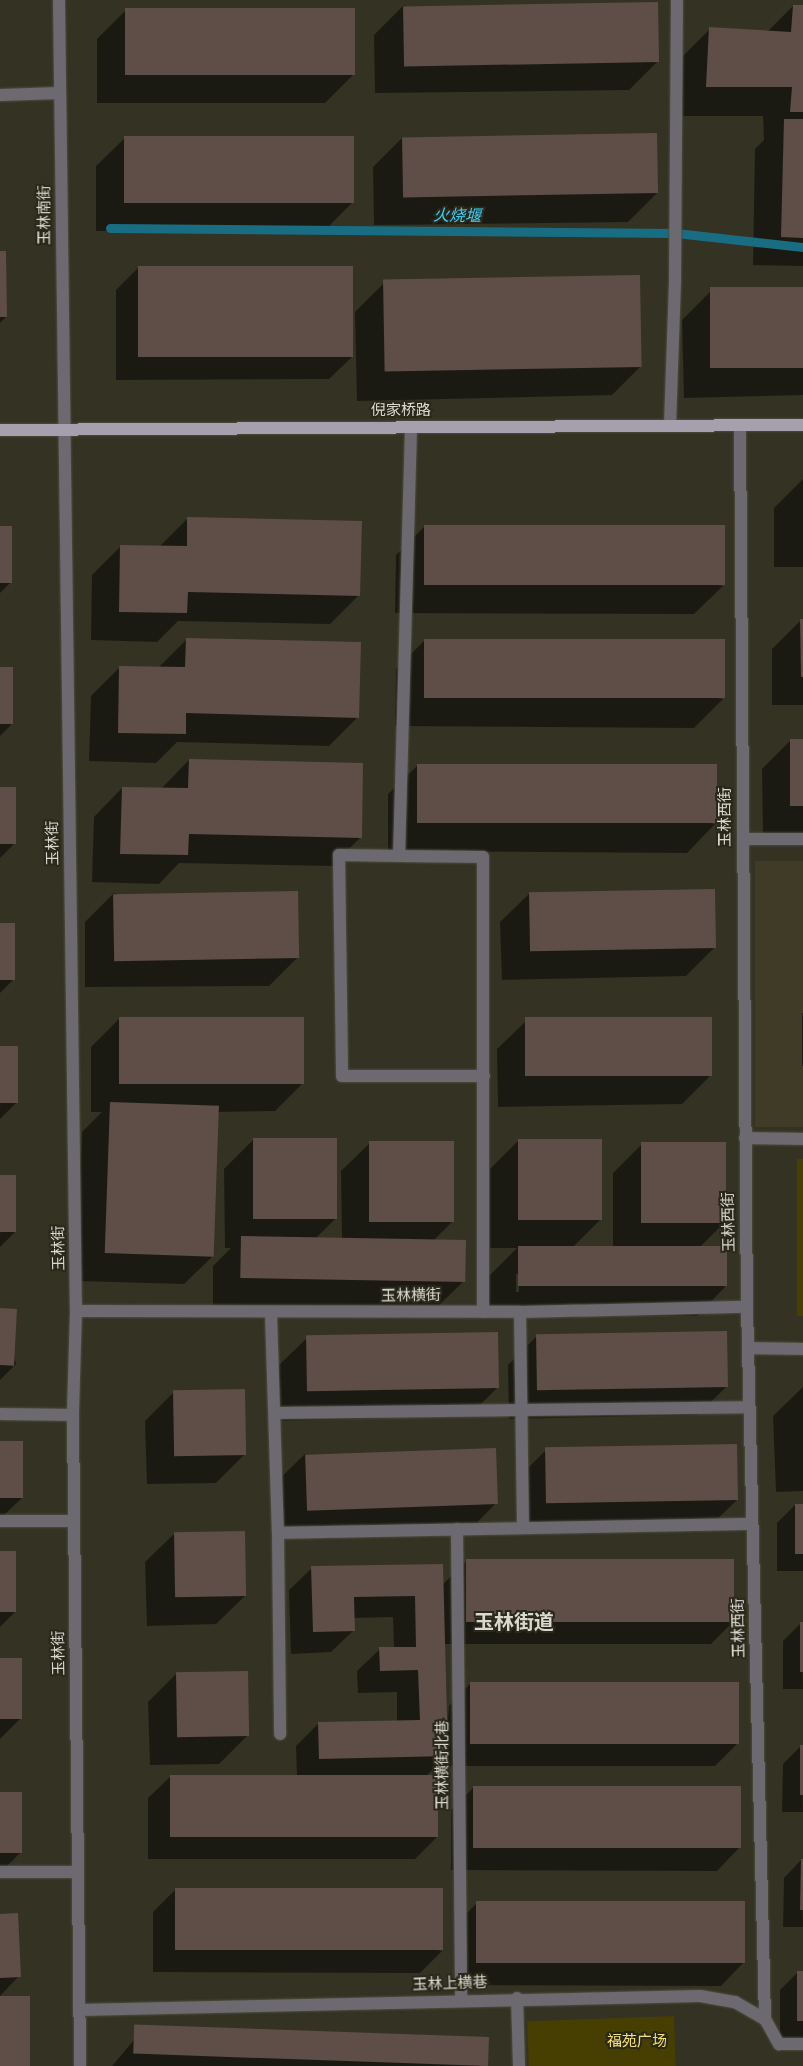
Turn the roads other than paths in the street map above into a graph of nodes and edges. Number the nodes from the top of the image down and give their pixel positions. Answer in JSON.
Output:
{"nodes":[{"id":1,"x":59,"y":0,"type":"edge"},
{"id":2,"x":677,"y":0,"type":"edge"},
{"id":3,"x":60,"y":94,"type":"junction"},
{"id":4,"x":0,"y":95,"type":"edge"},
{"id":5,"x":740,"y":425,"type":"junction"},
{"id":6,"x":803,"y":425,"type":"edge"},
{"id":7,"x":670,"y":426,"type":"junction"},
{"id":8,"x":411,"y":428,"type":"junction"},
{"id":9,"x":0,"y":430,"type":"edge"},
{"id":10,"x":63,"y":430,"type":"junction"},
{"id":11,"x":743,"y":839,"type":"junction"},
{"id":12,"x":803,"y":839,"type":"edge"},
{"id":13,"x":399,"y":856,"type":"junction"},
{"id":14,"x":484,"y":1076,"type":"junction"},
{"id":15,"x":745,"y":1138,"type":"junction"},
{"id":16,"x":803,"y":1139,"type":"edge"},
{"id":17,"x":746,"y":1307,"type":"junction"},
{"id":18,"x":76,"y":1311,"type":"junction"},
{"id":19,"x":484,"y":1312,"type":"junction"},
{"id":20,"x":520,"y":1312,"type":"junction"},
{"id":21,"x":271,"y":1314,"type":"junction"},
{"id":22,"x":748,"y":1348,"type":"junction"},
{"id":23,"x":803,"y":1348,"type":"edge"},
{"id":24,"x":749,"y":1407,"type":"junction"},
{"id":25,"x":523,"y":1410,"type":"junction"},
{"id":26,"x":275,"y":1413,"type":"junction"},
{"id":27,"x":0,"y":1414,"type":"edge"},
{"id":28,"x":73,"y":1415,"type":"junction"},
{"id":29,"x":74,"y":1520,"type":"junction"},
{"id":30,"x":0,"y":1521,"type":"edge"},
{"id":31,"x":752,"y":1524,"type":"junction"},
{"id":32,"x":523,"y":1528,"type":"junction"},
{"id":33,"x":457,"y":1529,"type":"junction"},
{"id":34,"x":278,"y":1533,"type":"junction"},
{"id":35,"x":280,"y":1734,"type":"dead end"},
{"id":36,"x":0,"y":1872,"type":"edge"},
{"id":37,"x":78,"y":1872,"type":"junction"},
{"id":38,"x":517,"y":1998,"type":"junction"},
{"id":39,"x":461,"y":2000,"type":"junction"},
{"id":40,"x":79,"y":2010,"type":"junction"},
{"id":41,"x":765,"y":2019,"type":"junction"},
{"id":42,"x":803,"y":2044,"type":"edge"},
{"id":43,"x":80,"y":2066,"type":"edge"},
{"id":44,"x":519,"y":2066,"type":"edge"}],
"edges":[{"from":1,"to":3,"type":"street","name":"玉林南街"},
{"from":2,"to":7,"type":"street"},
{"from":3,"to":4,"type":"street"},
{"from":3,"to":10,"type":"street","name":"玉林南街"},
{"from":5,"to":6,"type":"main road","name":"倪家桥路"},
{"from":5,"to":7,"type":"main road","name":"倪家桥路"},
{"from":5,"to":11,"type":"street","name":"玉林西街"},
{"from":7,"to":8,"type":"main road","name":"倪家桥路"},
{"from":8,"to":10,"type":"main road","name":"倪家桥路"},
{"from":8,"to":13,"type":"street"},
{"from":9,"to":10,"type":"main road","name":"倪家桥路"},
{"from":10,"to":18,"type":"street","name":"玉林街"},
{"from":11,"to":12,"type":"street"},
{"from":11,"to":15,"type":"street","name":"玉林西街"},
{"from":13,"to":14,"type":"street"},
{"from":13,"to":14,"type":"street"},
{"from":14,"to":19,"type":"street"},
{"from":15,"to":16,"type":"street"},
{"from":15,"to":17,"type":"street","name":"玉林西街"},
{"from":17,"to":20,"type":"street","name":"玉林横街"},
{"from":17,"to":22,"type":"street","name":"玉林西街"},
{"from":18,"to":21,"type":"street","name":"玉林横街"},
{"from":18,"to":28,"type":"street","name":"玉林街"},
{"from":19,"to":20,"type":"street","name":"玉林横街"},
{"from":19,"to":21,"type":"street","name":"玉林横街"},
{"from":20,"to":25,"type":"street"},
{"from":21,"to":26,"type":"street"},
{"from":22,"to":23,"type":"street"},
{"from":22,"to":24,"type":"street","name":"玉林西街"},
{"from":24,"to":25,"type":"street"},
{"from":24,"to":31,"type":"street","name":"玉林西街"},
{"from":25,"to":26,"type":"street"},
{"from":25,"to":32,"type":"street"},
{"from":26,"to":34,"type":"street"},
{"from":27,"to":28,"type":"street"},
{"from":28,"to":29,"type":"street","name":"玉林街"},
{"from":29,"to":30,"type":"street"},
{"from":29,"to":37,"type":"street","name":"玉林街"},
{"from":31,"to":32,"type":"street"},
{"from":31,"to":41,"type":"street","name":"玉林西街"},
{"from":32,"to":33,"type":"street"},
{"from":33,"to":34,"type":"street"},
{"from":33,"to":39,"type":"street","name":"玉林横街北巷"},
{"from":34,"to":35,"type":"street"},
{"from":36,"to":37,"type":"street"},
{"from":37,"to":40,"type":"street","name":"玉林街"},
{"from":38,"to":39,"type":"street","name":"玉林上横巷"},
{"from":38,"to":41,"type":"street","name":"玉林上横巷"},
{"from":38,"to":44,"type":"street"},
{"from":39,"to":40,"type":"street","name":"玉林上横巷"},
{"from":40,"to":43,"type":"street","name":"玉林街"},
{"from":41,"to":42,"type":"street"}]}
